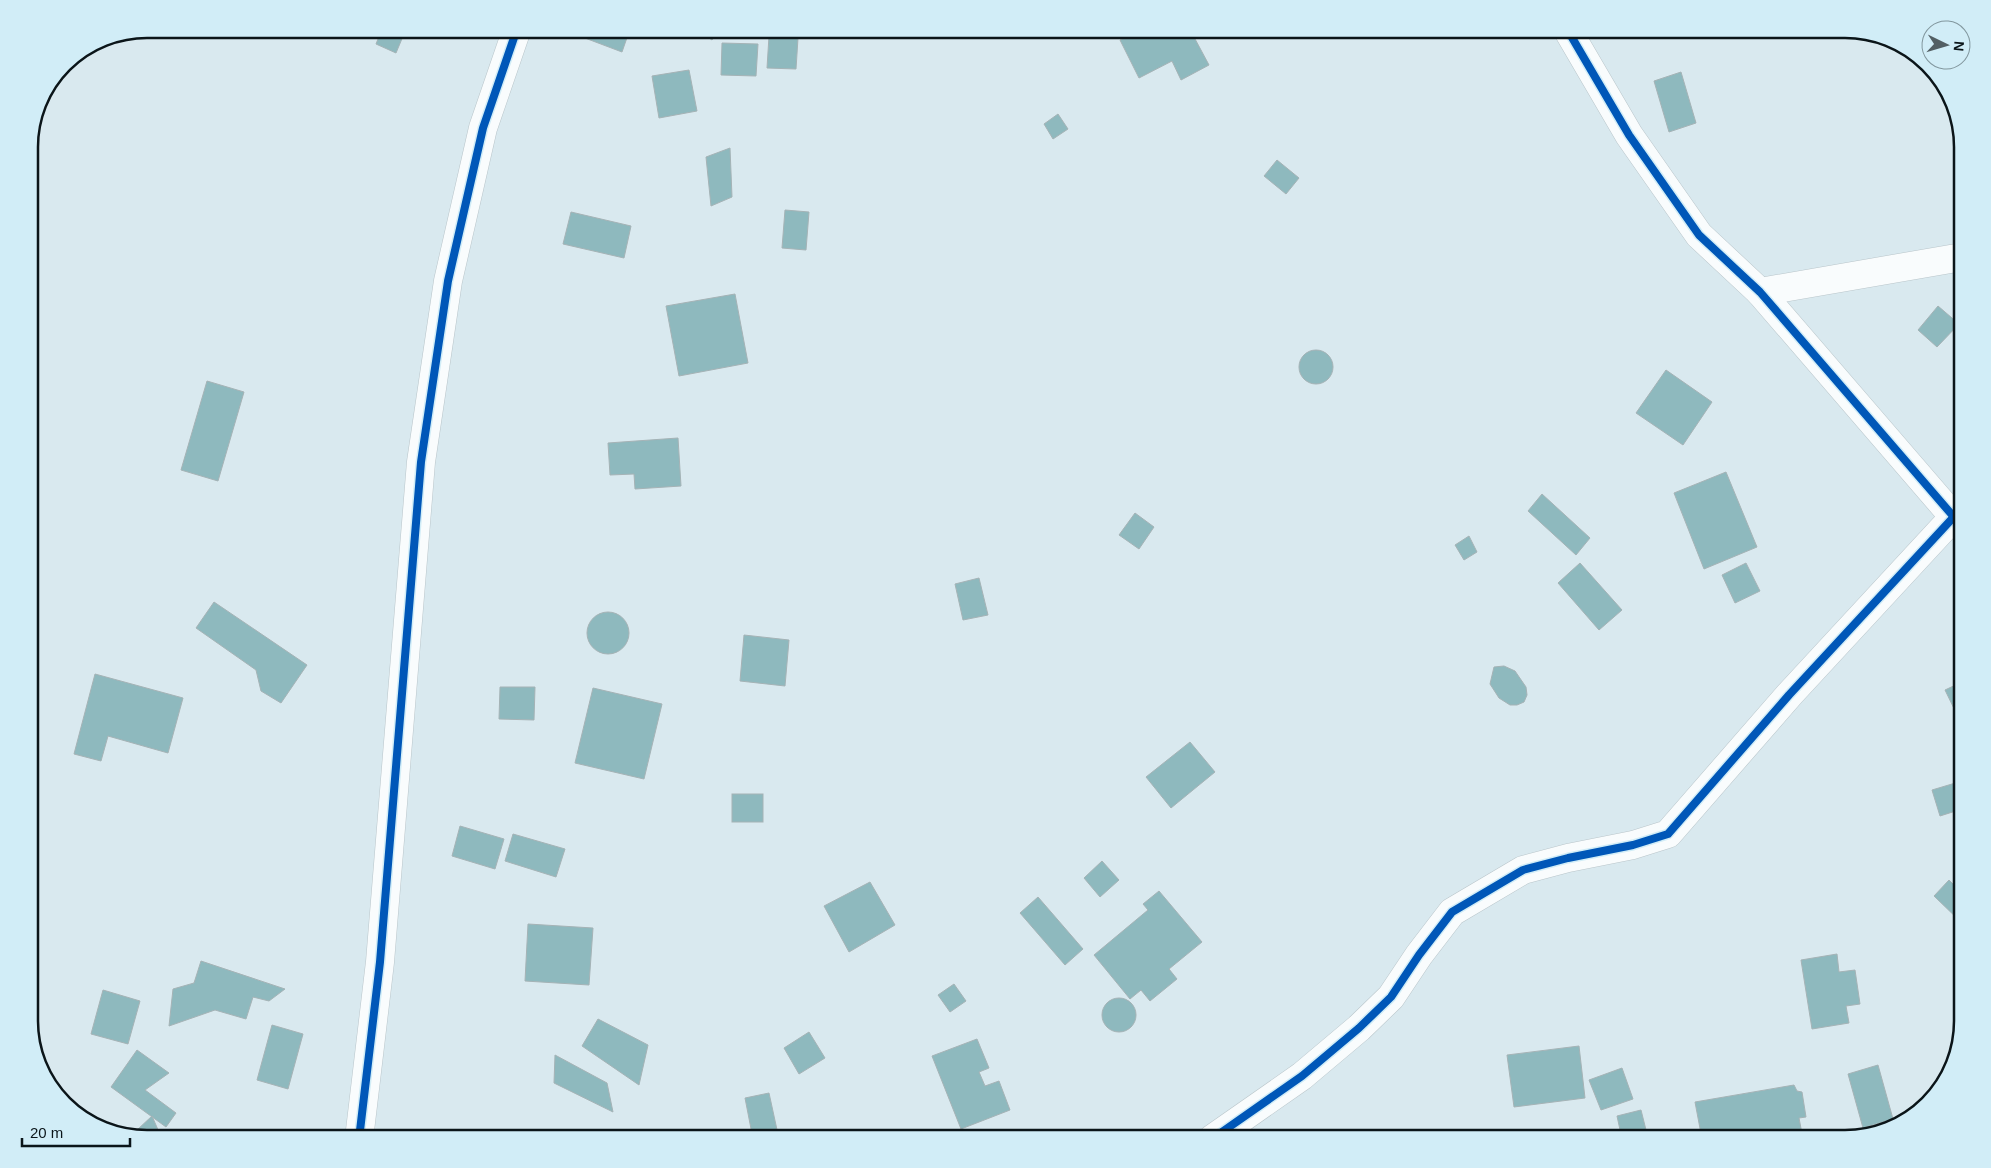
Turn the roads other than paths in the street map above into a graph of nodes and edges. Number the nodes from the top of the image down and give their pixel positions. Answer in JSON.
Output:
{"nodes":[{"id":1,"x":514,"y":38,"type":"edge"},
{"id":2,"x":1572,"y":38,"type":"edge"},
{"id":3,"x":1953,"y":259,"type":"edge"},
{"id":4,"x":1760,"y":292,"type":"junction"},
{"id":5,"x":1953,"y":508,"type":"edge"},
{"id":6,"x":1953,"y":516,"type":"edge"},
{"id":7,"x":360,"y":1130,"type":"edge"},
{"id":8,"x":1225,"y":1130,"type":"edge"}],
"edges":[{"from":1,"to":7,"type":"street"},
{"from":2,"to":4,"type":"street"},
{"from":3,"to":4,"type":"street"},
{"from":4,"to":5,"type":"street"},
{"from":6,"to":8,"type":"street"}]}
